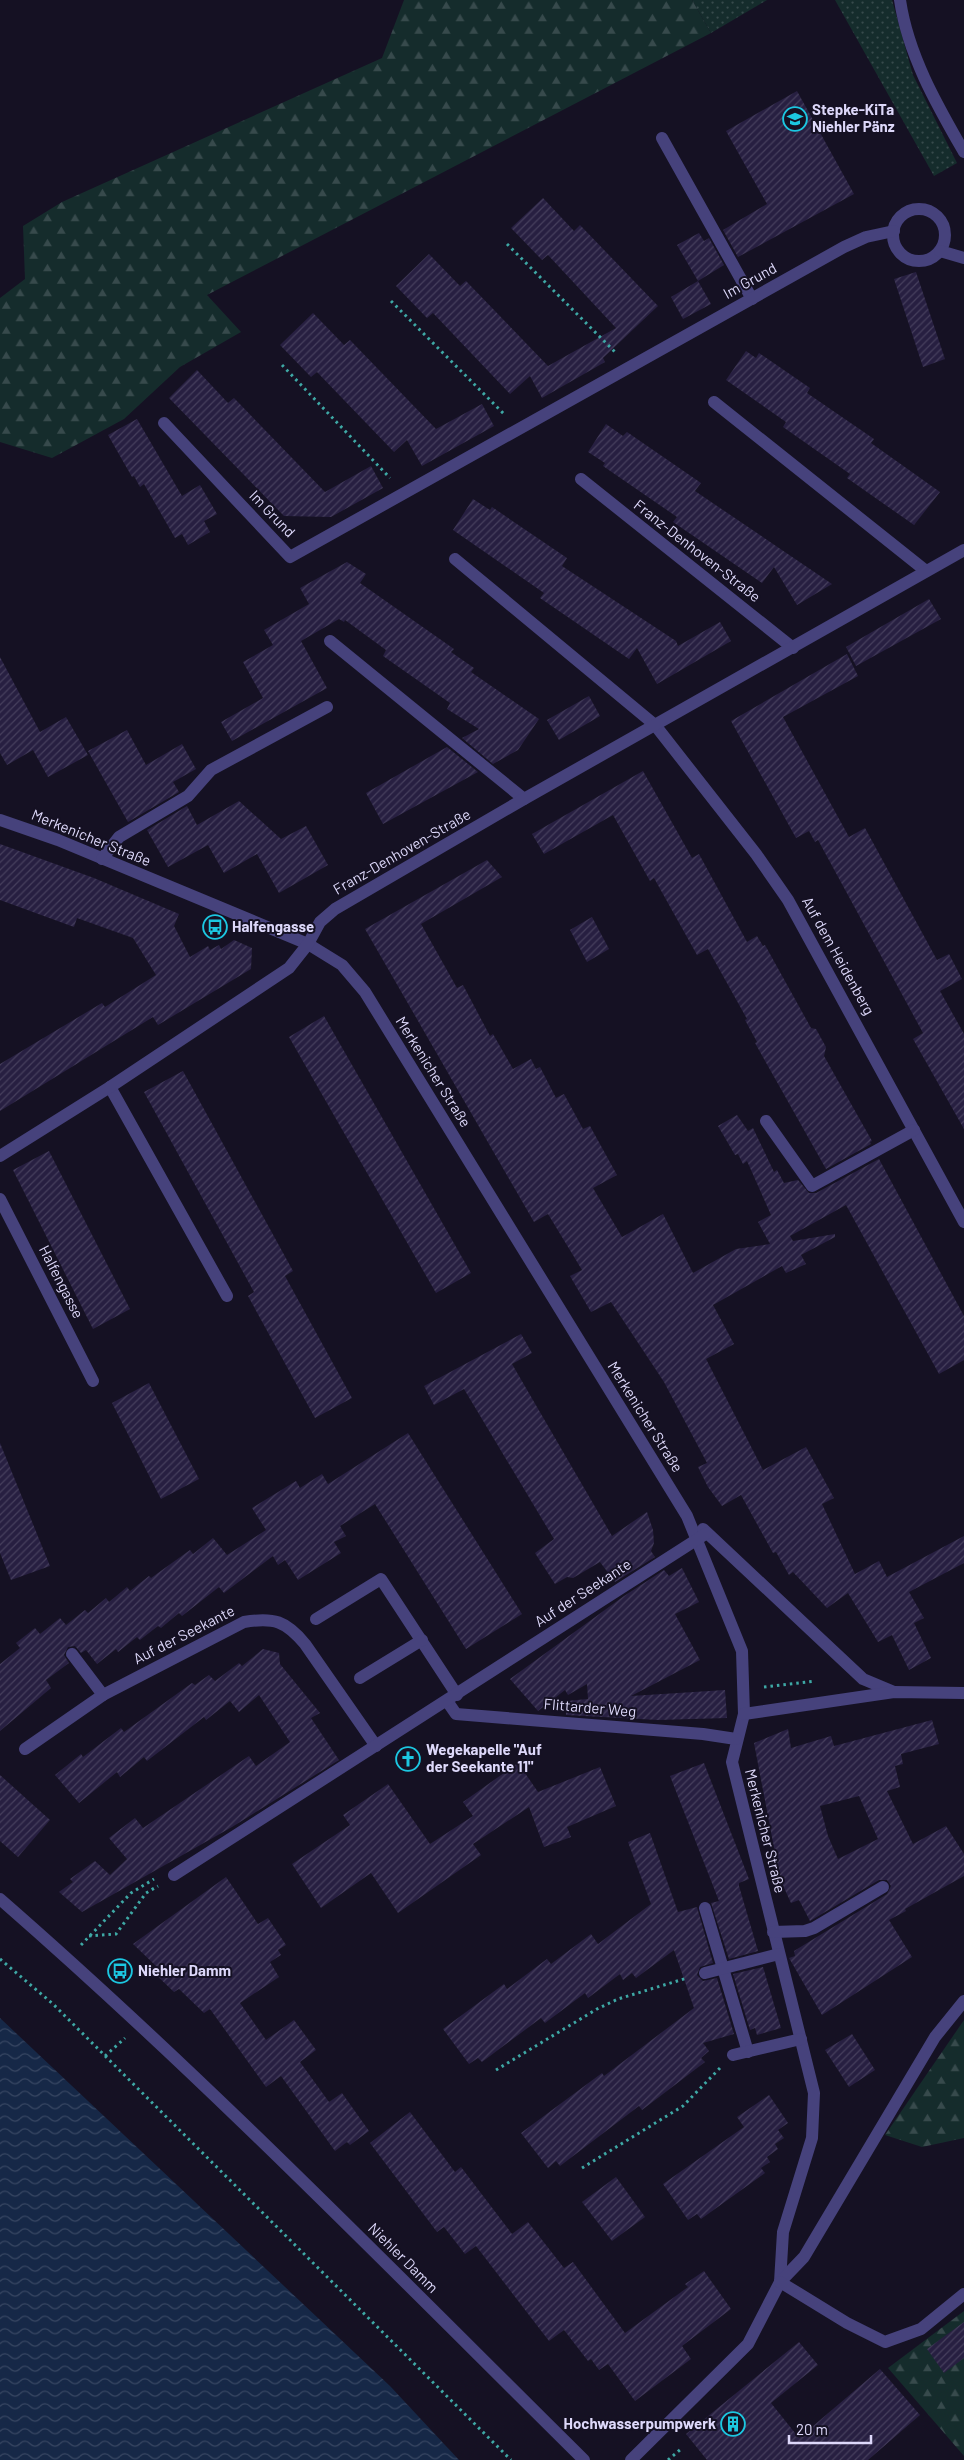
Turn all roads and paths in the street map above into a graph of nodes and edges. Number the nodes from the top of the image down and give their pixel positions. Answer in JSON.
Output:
{"nodes":[{"id":1,"x":900,"y":0,"type":"edge"},
{"id":2,"x":662,"y":138,"type":"dead end"},
{"id":3,"x":964,"y":152,"type":"edge"},
{"id":4,"x":894,"y":231,"type":"junction"},
{"id":5,"x":507,"y":244,"type":"dead end"},
{"id":6,"x":940,"y":251,"type":"junction"},
{"id":7,"x":964,"y":258,"type":"edge"},
{"id":8,"x":752,"y":299,"type":"junction"},
{"id":9,"x":390,"y":301,"type":"dead end"},
{"id":10,"x":282,"y":364,"type":"dead end"},
{"id":11,"x":626,"y":369,"type":"junction"},
{"id":12,"x":714,"y":402,"type":"dead end"},
{"id":13,"x":164,"y":423,"type":"dead end"},
{"id":14,"x":514,"y":432,"type":"junction"},
{"id":15,"x":581,"y":479,"type":"dead end"},
{"id":16,"x":402,"y":495,"type":"junction"},
{"id":17,"x":964,"y":550,"type":"edge"},
{"id":18,"x":455,"y":559,"type":"dead end"},
{"id":19,"x":926,"y":571,"type":"junction"},
{"id":20,"x":330,"y":641,"type":"dead end"},
{"id":21,"x":793,"y":648,"type":"junction"},
{"id":22,"x":327,"y":707,"type":"dead end"},
{"id":23,"x":655,"y":725,"type":"junction"},
{"id":24,"x":524,"y":799,"type":"junction"},
{"id":25,"x":0,"y":820,"type":"edge"},
{"id":26,"x":102,"y":859,"type":"junction"},
{"id":27,"x":308,"y":944,"type":"junction"},
{"id":28,"x":110,"y":1087,"type":"junction"},
{"id":29,"x":766,"y":1121,"type":"dead end"},
{"id":30,"x":914,"y":1130,"type":"junction"},
{"id":31,"x":0,"y":1156,"type":"edge"},
{"id":32,"x":0,"y":1199,"type":"edge"},
{"id":33,"x":964,"y":1222,"type":"edge"},
{"id":34,"x":227,"y":1296,"type":"dead end"},
{"id":35,"x":92,"y":1381,"type":"dead end"},
{"id":36,"x":702,"y":1536,"type":"junction"},
{"id":37,"x":316,"y":1619,"type":"dead end"},
{"id":38,"x":422,"y":1640,"type":"junction"},
{"id":39,"x":72,"y":1654,"type":"dead end"},
{"id":40,"x":360,"y":1678,"type":"dead end"},
{"id":41,"x":894,"y":1692,"type":"junction"},
{"id":42,"x":964,"y":1693,"type":"edge"},
{"id":43,"x":104,"y":1695,"type":"junction"},
{"id":44,"x":452,"y":1698,"type":"junction"},
{"id":45,"x":744,"y":1714,"type":"junction"},
{"id":46,"x":736,"y":1739,"type":"junction"},
{"id":47,"x":376,"y":1746,"type":"junction"},
{"id":48,"x":25,"y":1749,"type":"dead end"},
{"id":49,"x":174,"y":1875,"type":"joint"},
{"id":50,"x":160,"y":1876,"type":"dead end"},
{"id":51,"x":882,"y":1887,"type":"dead end"},
{"id":52,"x":0,"y":1898,"type":"edge"},
{"id":53,"x":705,"y":1908,"type":"dead end"},
{"id":54,"x":773,"y":1932,"type":"junction"},
{"id":55,"x":89,"y":1936,"type":"junction"},
{"id":56,"x":779,"y":1954,"type":"junction"},
{"id":57,"x":0,"y":1959,"type":"edge"},
{"id":58,"x":68,"y":1959,"type":"junction"},
{"id":59,"x":724,"y":1968,"type":"junction"},
{"id":60,"x":704,"y":1973,"type":"joint"},
{"id":61,"x":964,"y":2001,"type":"edge"},
{"id":62,"x":139,"y":2026,"type":"junction"},
{"id":63,"x":801,"y":2039,"type":"junction"},
{"id":64,"x":748,"y":2052,"type":"junction"},
{"id":65,"x":733,"y":2055,"type":"joint"},
{"id":66,"x":105,"y":2056,"type":"junction"},
{"id":67,"x":496,"y":2070,"type":"dead end"},
{"id":68,"x":582,"y":2168,"type":"dead end"},
{"id":69,"x":780,"y":2282,"type":"junction"},
{"id":70,"x":964,"y":2294,"type":"edge"},
{"id":71,"x":681,"y":2449,"type":"dead end"},
{"id":72,"x":511,"y":2460,"type":"edge"},
{"id":73,"x":584,"y":2460,"type":"edge"},
{"id":74,"x":631,"y":2460,"type":"edge"},
{"id":75,"x":668,"y":2460,"type":"edge"}],
"edges":[{"from":1,"to":3,"type":"street"},
{"from":2,"to":8,"type":"street"},
{"from":4,"to":6,"type":"street"},
{"from":4,"to":6,"type":"street"},
{"from":4,"to":8,"type":"street","name":"Im Grund"},
{"from":5,"to":11,"type":"path"},
{"from":6,"to":7,"type":"street"},
{"from":8,"to":11,"type":"street","name":"Im Grund"},
{"from":9,"to":14,"type":"path"},
{"from":10,"to":16,"type":"path"},
{"from":11,"to":14,"type":"street","name":"Im Grund"},
{"from":12,"to":19,"type":"street"},
{"from":13,"to":16,"type":"street","name":"Im Grund"},
{"from":14,"to":16,"type":"street","name":"Im Grund"},
{"from":15,"to":21,"type":"street","name":"Franz-Denhoven-Straße"},
{"from":17,"to":19,"type":"street","name":"Franz-Denhoven-Straße"},
{"from":18,"to":23,"type":"street"},
{"from":19,"to":21,"type":"street","name":"Franz-Denhoven-Straße"},
{"from":20,"to":24,"type":"street"},
{"from":21,"to":23,"type":"street","name":"Franz-Denhoven-Straße"},
{"from":22,"to":26,"type":"street"},
{"from":23,"to":24,"type":"street","name":"Franz-Denhoven-Straße"},
{"from":23,"to":30,"type":"street","name":"Auf dem Heidenberg"},
{"from":24,"to":27,"type":"street","name":"Franz-Denhoven-Straße"},
{"from":25,"to":26,"type":"street","name":"Merkenicher Straße"},
{"from":26,"to":27,"type":"street","name":"Merkenicher Straße"},
{"from":27,"to":28,"type":"street"},
{"from":27,"to":36,"type":"street","name":"Merkenicher Straße"},
{"from":28,"to":31,"type":"street"},
{"from":28,"to":34,"type":"street"},
{"from":29,"to":30,"type":"street"},
{"from":30,"to":33,"type":"street","name":"Auf dem Heidenberg"},
{"from":32,"to":35,"type":"street","name":"Halfengasse"},
{"from":36,"to":41,"type":"street","name":"Merkenicher Straße"},
{"from":36,"to":44,"type":"street","name":"Auf der Seekante"},
{"from":36,"to":45,"type":"street","name":"Merkenicher Straße"},
{"from":37,"to":38,"type":"street"},
{"from":38,"to":40,"type":"street"},
{"from":38,"to":44,"type":"street"},
{"from":39,"to":43,"type":"street"},
{"from":41,"to":42,"type":"street"},
{"from":41,"to":45,"type":"street"},
{"from":43,"to":47,"type":"street","name":"Auf der Seekante"},
{"from":43,"to":48,"type":"street","name":"Auf der Seekante"},
{"from":44,"to":46,"type":"street","name":"Flittarder Weg"},
{"from":44,"to":47,"type":"street","name":"Auf der Seekante"},
{"from":45,"to":46,"type":"street","name":"Merkenicher Straße"},
{"from":46,"to":54,"type":"street","name":"Merkenicher Straße"},
{"from":47,"to":49,"type":"street","name":"Auf der Seekante"},
{"from":49,"to":55,"type":"path"},
{"from":50,"to":55,"type":"path"},
{"from":51,"to":54,"type":"street"},
{"from":52,"to":58,"type":"street","name":"Niehler Damm"},
{"from":53,"to":59,"type":"street"},
{"from":54,"to":56,"type":"street","name":"Merkenicher Straße"},
{"from":55,"to":58,"type":"path"},
{"from":56,"to":59,"type":"street"},
{"from":56,"to":63,"type":"street","name":"Merkenicher Straße"},
{"from":57,"to":66,"type":"path"},
{"from":58,"to":62,"type":"street","name":"Niehler Damm"},
{"from":59,"to":60,"type":"street"},
{"from":59,"to":64,"type":"street"},
{"from":60,"to":67,"type":"path"},
{"from":61,"to":69,"type":"street"},
{"from":62,"to":66,"type":"path"},
{"from":62,"to":73,"type":"street","name":"Niehler Damm"},
{"from":63,"to":64,"type":"street"},
{"from":63,"to":69,"type":"street","name":"Merkenicher Straße"},
{"from":64,"to":65,"type":"street"},
{"from":65,"to":68,"type":"path"},
{"from":66,"to":72,"type":"path"},
{"from":69,"to":70,"type":"street"},
{"from":69,"to":74,"type":"street","name":"Merkenicher Straße"},
{"from":71,"to":75,"type":"path"}]}
